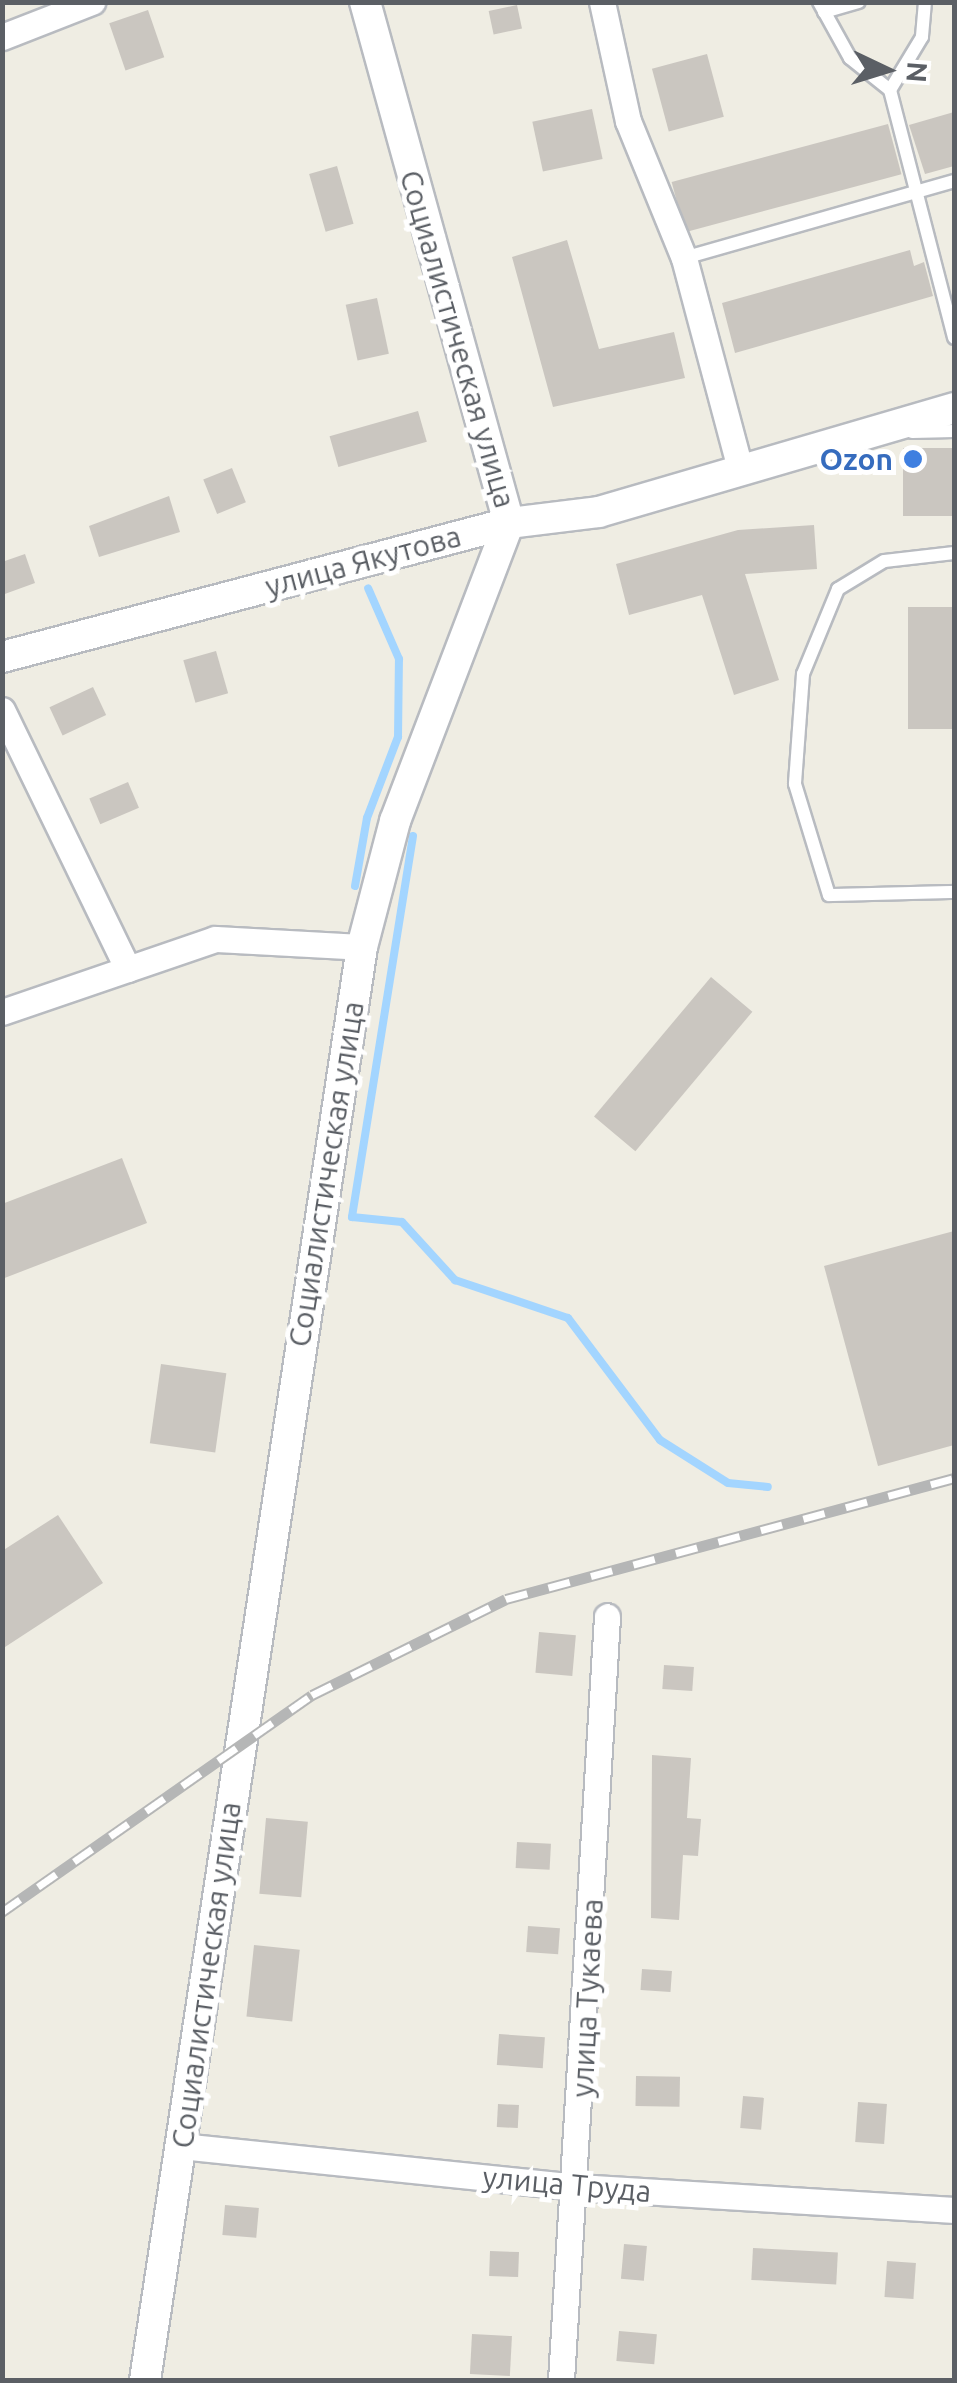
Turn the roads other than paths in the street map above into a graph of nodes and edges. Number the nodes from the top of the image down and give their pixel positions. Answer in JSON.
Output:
{"nodes":[{"id":1,"x":92,"y":2,"type":"edge"},
{"id":2,"x":364,"y":2,"type":"edge"},
{"id":3,"x":602,"y":2,"type":"edge"},
{"id":4,"x":858,"y":2,"type":"edge"},
{"id":5,"x":925,"y":2,"type":"edge"},
{"id":6,"x":822,"y":7,"type":"edge"},
{"id":7,"x":2,"y":36,"type":"edge"},
{"id":8,"x":890,"y":90,"type":"junction"},
{"id":9,"x":954,"y":181,"type":"edge"},
{"id":10,"x":916,"y":191,"type":"junction"},
{"id":11,"x":684,"y":258,"type":"junction"},
{"id":12,"x":954,"y":338,"type":"edge"},
{"id":13,"x":954,"y":408,"type":"edge"},
{"id":14,"x":954,"y":431,"type":"edge"},
{"id":15,"x":869,"y":432,"type":"junction"},
{"id":16,"x":740,"y":468,"type":"junction"},
{"id":17,"x":509,"y":522,"type":"junction"},
{"id":18,"x":954,"y":553,"type":"edge"},
{"id":19,"x":2,"y":656,"type":"edge"},
{"id":20,"x":2,"y":710,"type":"edge"},
{"id":21,"x":954,"y":892,"type":"edge"},
{"id":22,"x":362,"y":946,"type":"junction"},
{"id":23,"x":128,"y":969,"type":"junction"},
{"id":24,"x":2,"y":1012,"type":"edge"},
{"id":25,"x":607,"y":1616,"type":"dead end"},
{"id":26,"x":182,"y":2146,"type":"junction"},
{"id":27,"x":577,"y":2187,"type":"junction"},
{"id":28,"x":954,"y":2210,"type":"edge"},
{"id":29,"x":145,"y":2380,"type":"edge"},
{"id":30,"x":561,"y":2380,"type":"edge"}],
"edges":[{"from":1,"to":7,"type":"street"},
{"from":2,"to":17,"type":"street","name":"Социалистическая улица"},
{"from":3,"to":11,"type":"street"},
{"from":4,"to":6,"type":"lane"},
{"from":5,"to":8,"type":"lane"},
{"from":6,"to":8,"type":"lane"},
{"from":8,"to":10,"type":"lane"},
{"from":9,"to":10,"type":"lane"},
{"from":10,"to":11,"type":"lane"},
{"from":10,"to":12,"type":"lane"},
{"from":11,"to":16,"type":"street"},
{"from":13,"to":15,"type":"street","name":"улица Якутова"},
{"from":14,"to":15,"type":"lane"},
{"from":15,"to":16,"type":"street","name":"улица Якутова"},
{"from":16,"to":17,"type":"street","name":"улица Якутова"},
{"from":17,"to":19,"type":"street","name":"улица Якутова"},
{"from":17,"to":22,"type":"street","name":"Социалистическая улица"},
{"from":18,"to":21,"type":"lane"},
{"from":20,"to":23,"type":"street"},
{"from":22,"to":23,"type":"street"},
{"from":22,"to":26,"type":"street","name":"Социалистическая улица"},
{"from":23,"to":24,"type":"street"},
{"from":25,"to":27,"type":"street","name":"улица Тукаева"},
{"from":26,"to":27,"type":"street","name":"улица Труда"},
{"from":26,"to":29,"type":"street","name":"Социалистическая улица"},
{"from":27,"to":28,"type":"street","name":"улица Труда"},
{"from":27,"to":30,"type":"street","name":"улица Тукаева"}]}
